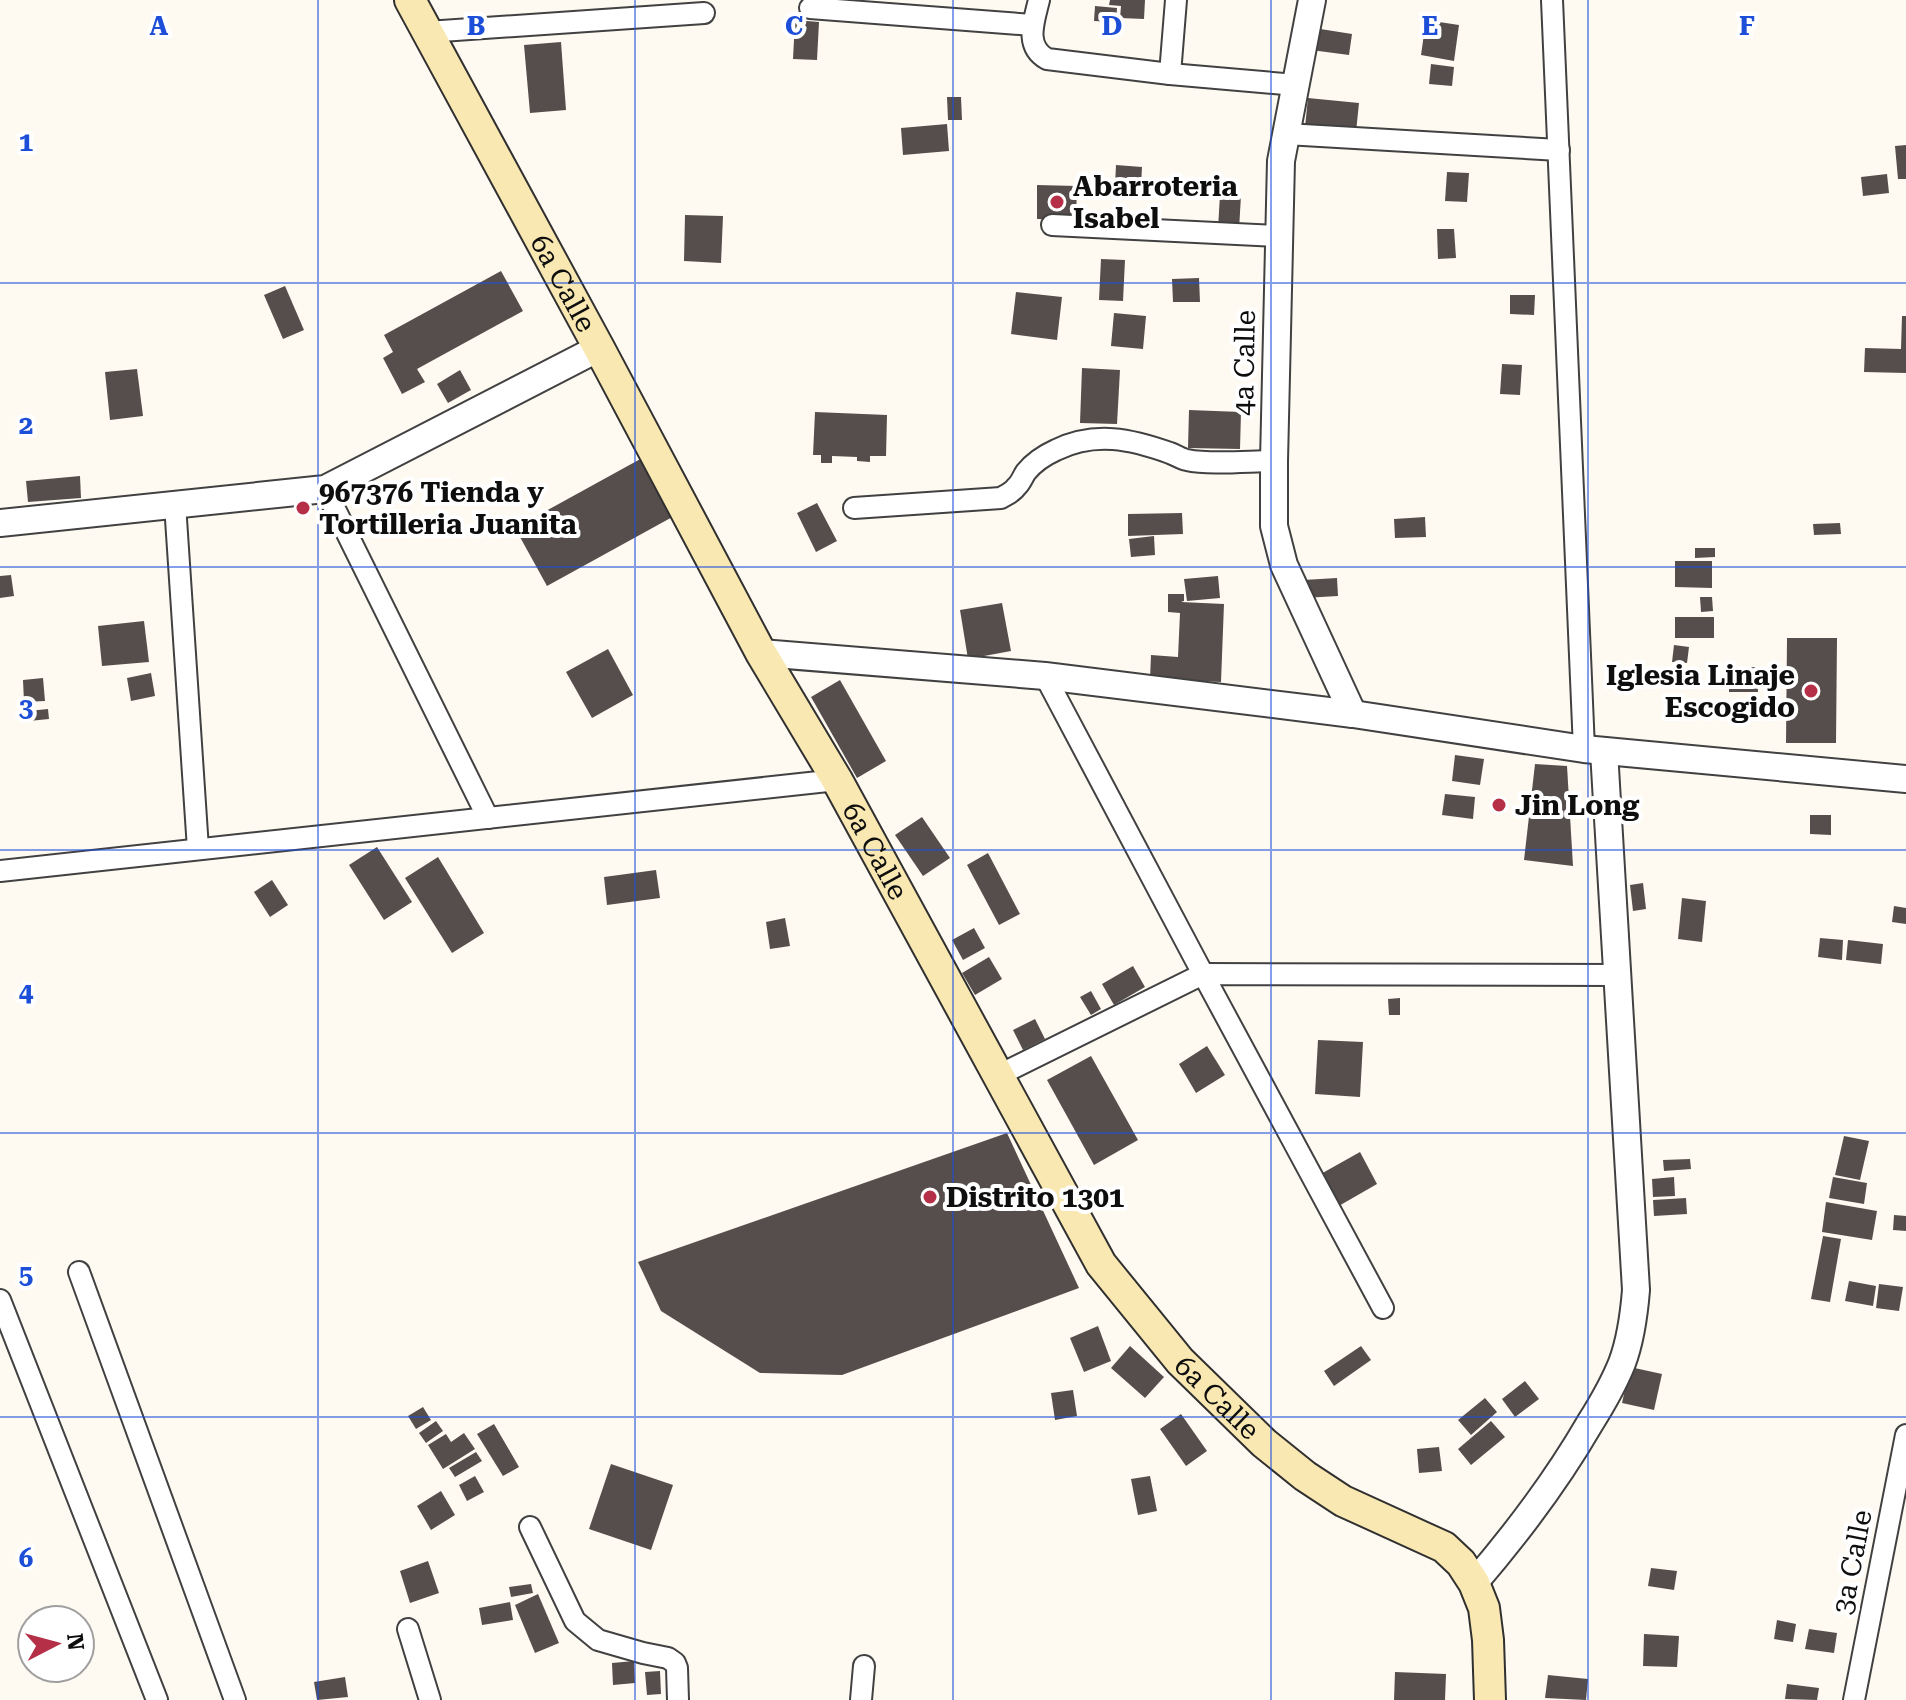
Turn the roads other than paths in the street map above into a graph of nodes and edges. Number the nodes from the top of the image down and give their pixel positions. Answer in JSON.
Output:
{"nodes":[{"id":1,"x":410,"y":0,"type":"edge"},
{"id":2,"x":1039,"y":0,"type":"edge"},
{"id":3,"x":1176,"y":0,"type":"edge"},
{"id":4,"x":1312,"y":0,"type":"edge"},
{"id":5,"x":1552,"y":0,"type":"edge"},
{"id":6,"x":810,"y":8,"type":"dead end"},
{"id":7,"x":704,"y":13,"type":"dead end"},
{"id":8,"x":1033,"y":25,"type":"junction"},
{"id":9,"x":427,"y":32,"type":"junction"},
{"id":10,"x":1170,"y":74,"type":"junction"},
{"id":11,"x":1296,"y":85,"type":"junction"},
{"id":12,"x":1286,"y":134,"type":"junction"},
{"id":13,"x":1559,"y":150,"type":"junction"},
{"id":14,"x":1052,"y":225,"type":"dead end"},
{"id":15,"x":1279,"y":236,"type":"junction"},
{"id":16,"x":599,"y":348,"type":"junction"},
{"id":17,"x":1274,"y":461,"type":"junction"},
{"id":18,"x":325,"y":489,"type":"junction"},
{"id":19,"x":175,"y":504,"type":"junction"},
{"id":20,"x":854,"y":508,"type":"dead end"},
{"id":21,"x":0,"y":523,"type":"edge"},
{"id":22,"x":761,"y":653,"type":"junction"},
{"id":23,"x":1045,"y":676,"type":"junction"},
{"id":24,"x":1353,"y":714,"type":"junction"},
{"id":25,"x":1594,"y":750,"type":"junction"},
{"id":26,"x":1906,"y":779,"type":"edge"},
{"id":27,"x":837,"y":780,"type":"junction"},
{"id":28,"x":488,"y":818,"type":"junction"},
{"id":29,"x":198,"y":849,"type":"junction"},
{"id":30,"x":0,"y":871,"type":"edge"},
{"id":31,"x":1203,"y":974,"type":"junction"},
{"id":32,"x":1618,"y":975,"type":"junction"},
{"id":33,"x":997,"y":1076,"type":"junction"},
{"id":34,"x":79,"y":1272,"type":"dead end"},
{"id":35,"x":0,"y":1300,"type":"edge"},
{"id":36,"x":1383,"y":1308,"type":"dead end"},
{"id":37,"x":1906,"y":1435,"type":"edge"},
{"id":38,"x":530,"y":1527,"type":"dead end"},
{"id":39,"x":1474,"y":1583,"type":"junction"},
{"id":40,"x":408,"y":1629,"type":"dead end"},
{"id":41,"x":864,"y":1666,"type":"dead end"},
{"id":42,"x":157,"y":1700,"type":"edge"},
{"id":43,"x":235,"y":1700,"type":"edge"},
{"id":44,"x":430,"y":1700,"type":"edge"},
{"id":45,"x":678,"y":1700,"type":"edge"},
{"id":46,"x":861,"y":1700,"type":"edge"},
{"id":47,"x":1490,"y":1700,"type":"edge"},
{"id":48,"x":1854,"y":1700,"type":"edge"}],
"edges":[{"from":1,"to":9,"type":"main road","name":"6a Calle"},
{"from":2,"to":8,"type":"street"},
{"from":3,"to":10,"type":"street"},
{"from":4,"to":11,"type":"street","name":"4a Calle"},
{"from":5,"to":13,"type":"street"},
{"from":6,"to":8,"type":"street"},
{"from":7,"to":9,"type":"street"},
{"from":8,"to":10,"type":"street"},
{"from":9,"to":16,"type":"main road","name":"6a Calle"},
{"from":10,"to":11,"type":"street"},
{"from":11,"to":12,"type":"street","name":"4a Calle"},
{"from":12,"to":13,"type":"street"},
{"from":12,"to":15,"type":"street","name":"4a Calle"},
{"from":13,"to":25,"type":"street"},
{"from":14,"to":15,"type":"street"},
{"from":15,"to":17,"type":"street","name":"4a Calle"},
{"from":16,"to":18,"type":"street"},
{"from":16,"to":22,"type":"main road","name":"6a Calle"},
{"from":17,"to":20,"type":"street"},
{"from":17,"to":24,"type":"street","name":"4a Calle"},
{"from":18,"to":19,"type":"street"},
{"from":18,"to":28,"type":"street"},
{"from":19,"to":21,"type":"street"},
{"from":19,"to":29,"type":"street"},
{"from":22,"to":23,"type":"street"},
{"from":22,"to":27,"type":"main road","name":"6a Calle"},
{"from":23,"to":24,"type":"street"},
{"from":23,"to":31,"type":"street"},
{"from":24,"to":25,"type":"street"},
{"from":25,"to":26,"type":"street"},
{"from":25,"to":32,"type":"street"},
{"from":27,"to":28,"type":"street"},
{"from":27,"to":33,"type":"main road","name":"6a Calle"},
{"from":28,"to":29,"type":"street"},
{"from":29,"to":30,"type":"street"},
{"from":31,"to":32,"type":"street"},
{"from":31,"to":33,"type":"street"},
{"from":31,"to":36,"type":"street"},
{"from":32,"to":39,"type":"street"},
{"from":33,"to":39,"type":"main road","name":"6a Calle"},
{"from":34,"to":43,"type":"street"},
{"from":35,"to":42,"type":"street"},
{"from":37,"to":48,"type":"street","name":"3a Calle"},
{"from":38,"to":45,"type":"street"},
{"from":39,"to":47,"type":"main road"},
{"from":40,"to":44,"type":"street"},
{"from":41,"to":46,"type":"street"}]}
